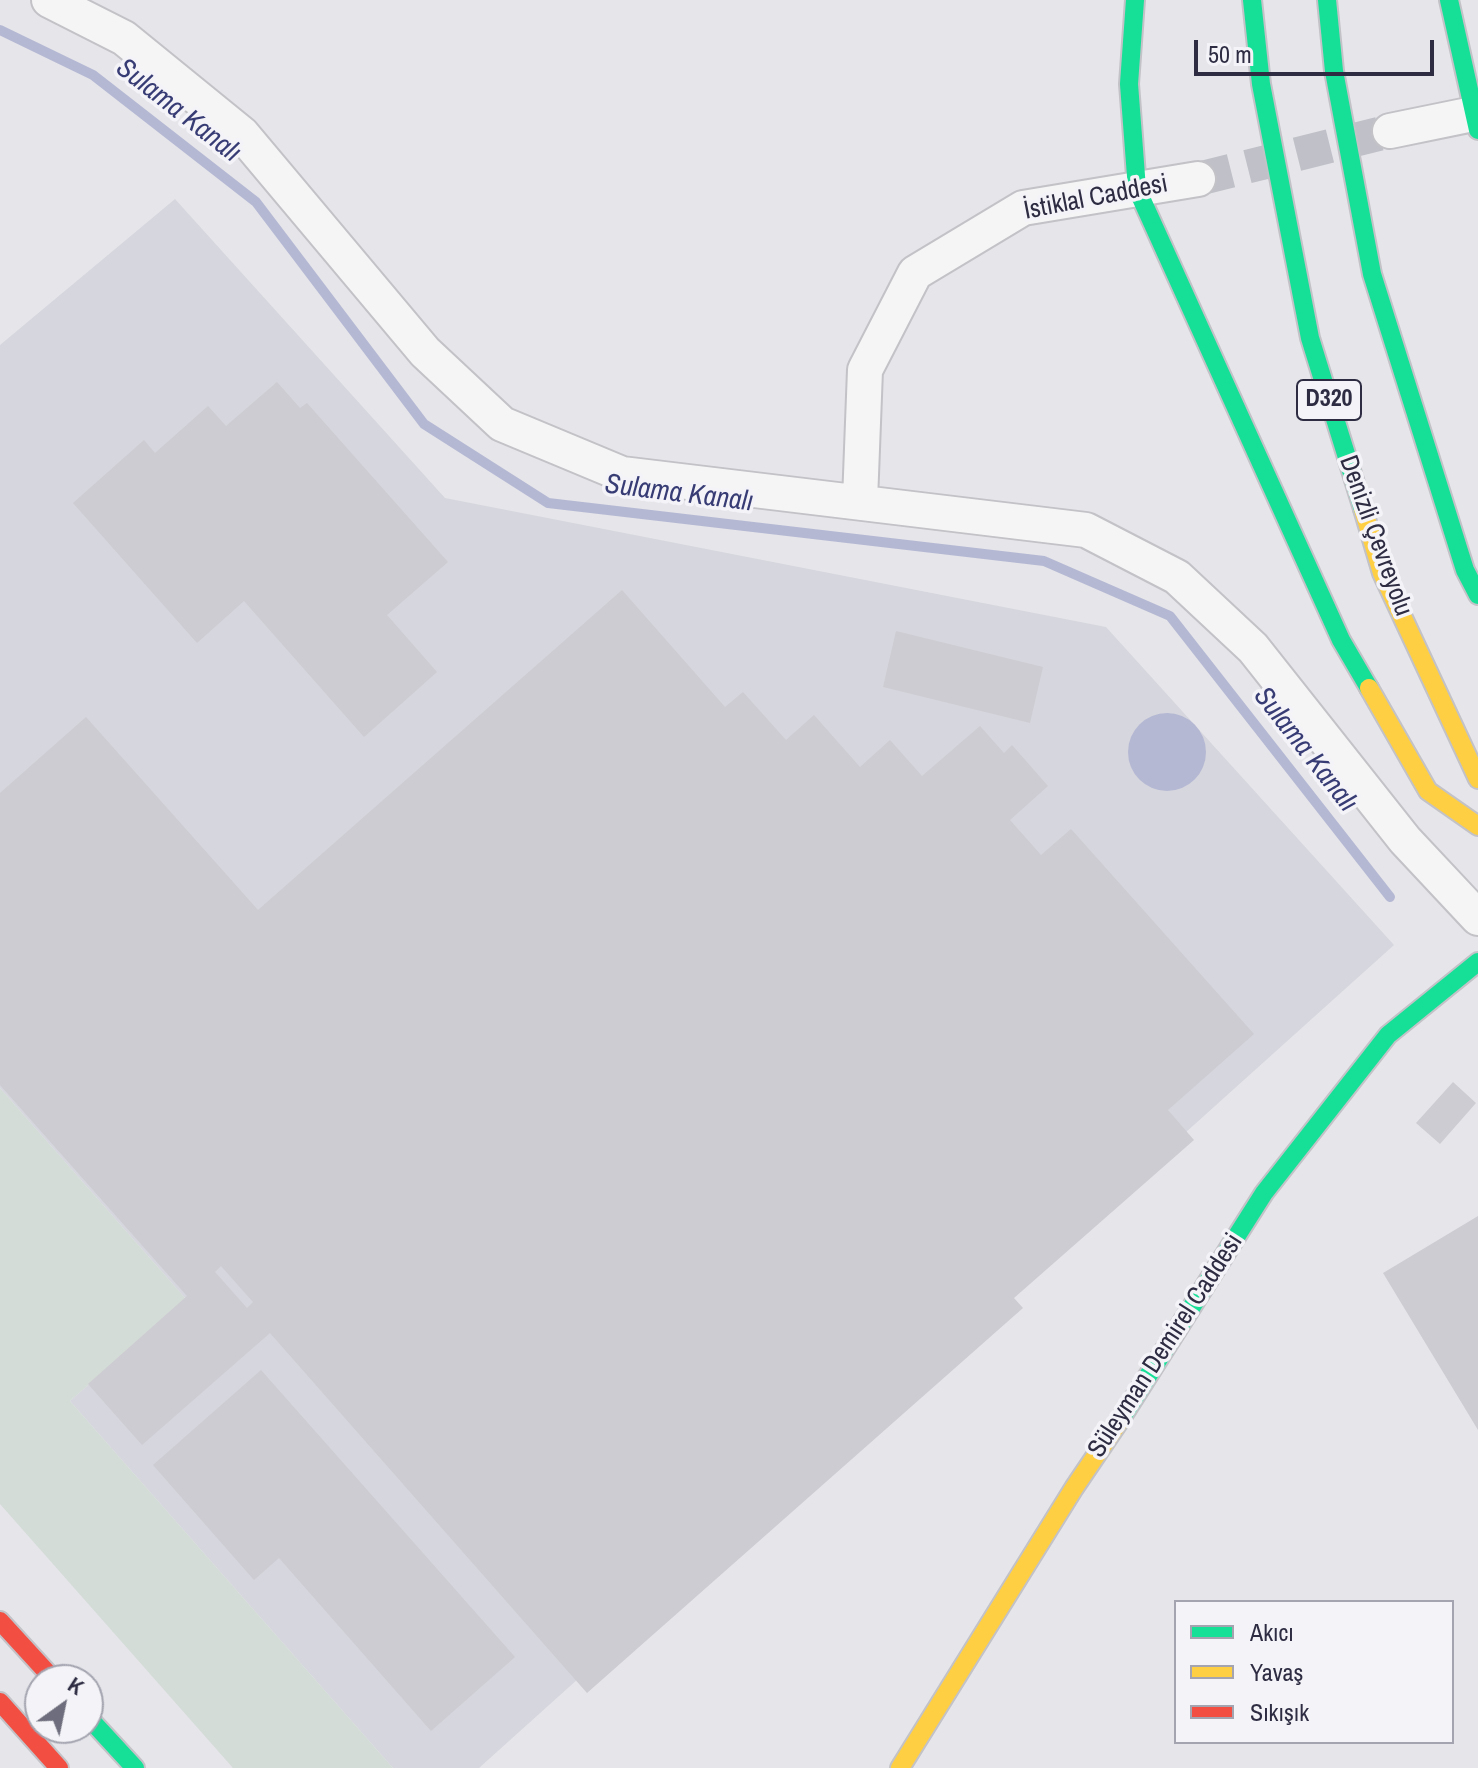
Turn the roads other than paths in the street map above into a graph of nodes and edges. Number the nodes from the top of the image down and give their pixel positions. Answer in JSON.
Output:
{"nodes":[{"id":1,"x":49,"y":0,"type":"edge"},
{"id":2,"x":1135,"y":0,"type":"edge"},
{"id":3,"x":1252,"y":0,"type":"edge"},
{"id":4,"x":1327,"y":0,"type":"edge"},
{"id":5,"x":1449,"y":0,"type":"edge"},
{"id":6,"x":1477,"y":119,"type":"edge"},
{"id":7,"x":1390,"y":131,"type":"tunnel mouth"},
{"id":8,"x":1198,"y":179,"type":"tunnel mouth"},
{"id":9,"x":1137,"y":189,"type":"junction"},
{"id":10,"x":860,"y":501,"type":"junction"},
{"id":11,"x":1478,"y":595,"type":"edge"},
{"id":12,"x":1478,"y":779,"type":"edge"},
{"id":13,"x":1478,"y":826,"type":"edge"},
{"id":14,"x":1478,"y":918,"type":"edge"},
{"id":15,"x":1478,"y":962,"type":"edge"},
{"id":16,"x":0,"y":1621,"type":"edge"},
{"id":17,"x":39,"y":1664,"type":"edge"},
{"id":18,"x":0,"y":1702,"type":"edge"},
{"id":19,"x":104,"y":1734,"type":"edge"},
{"id":20,"x":59,"y":1768,"type":"edge"},
{"id":21,"x":135,"y":1768,"type":"edge"},
{"id":22,"x":900,"y":1768,"type":"edge"}],
"edges":[{"from":1,"to":10,"type":"street"},
{"from":2,"to":9,"type":"main road"},
{"from":3,"to":12,"type":"main road","name":"Denizli Çevreyolu","number":"D320"},
{"from":4,"to":11,"type":"main road"},
{"from":5,"to":6,"type":"main road"},
{"from":6,"to":7,"type":"street"},
{"from":8,"to":9,"type":"street","name":"İstiklal Caddesi"},
{"from":9,"to":10,"type":"street","name":"İstiklal Caddesi"},
{"from":9,"to":13,"type":"main road"},
{"from":10,"to":14,"type":"street"},
{"from":15,"to":22,"type":"main road","name":"Süleyman Demirel Caddesi"},
{"from":16,"to":17,"type":"main road"},
{"from":18,"to":20,"type":"main road"},
{"from":19,"to":21,"type":"main road"}]}
